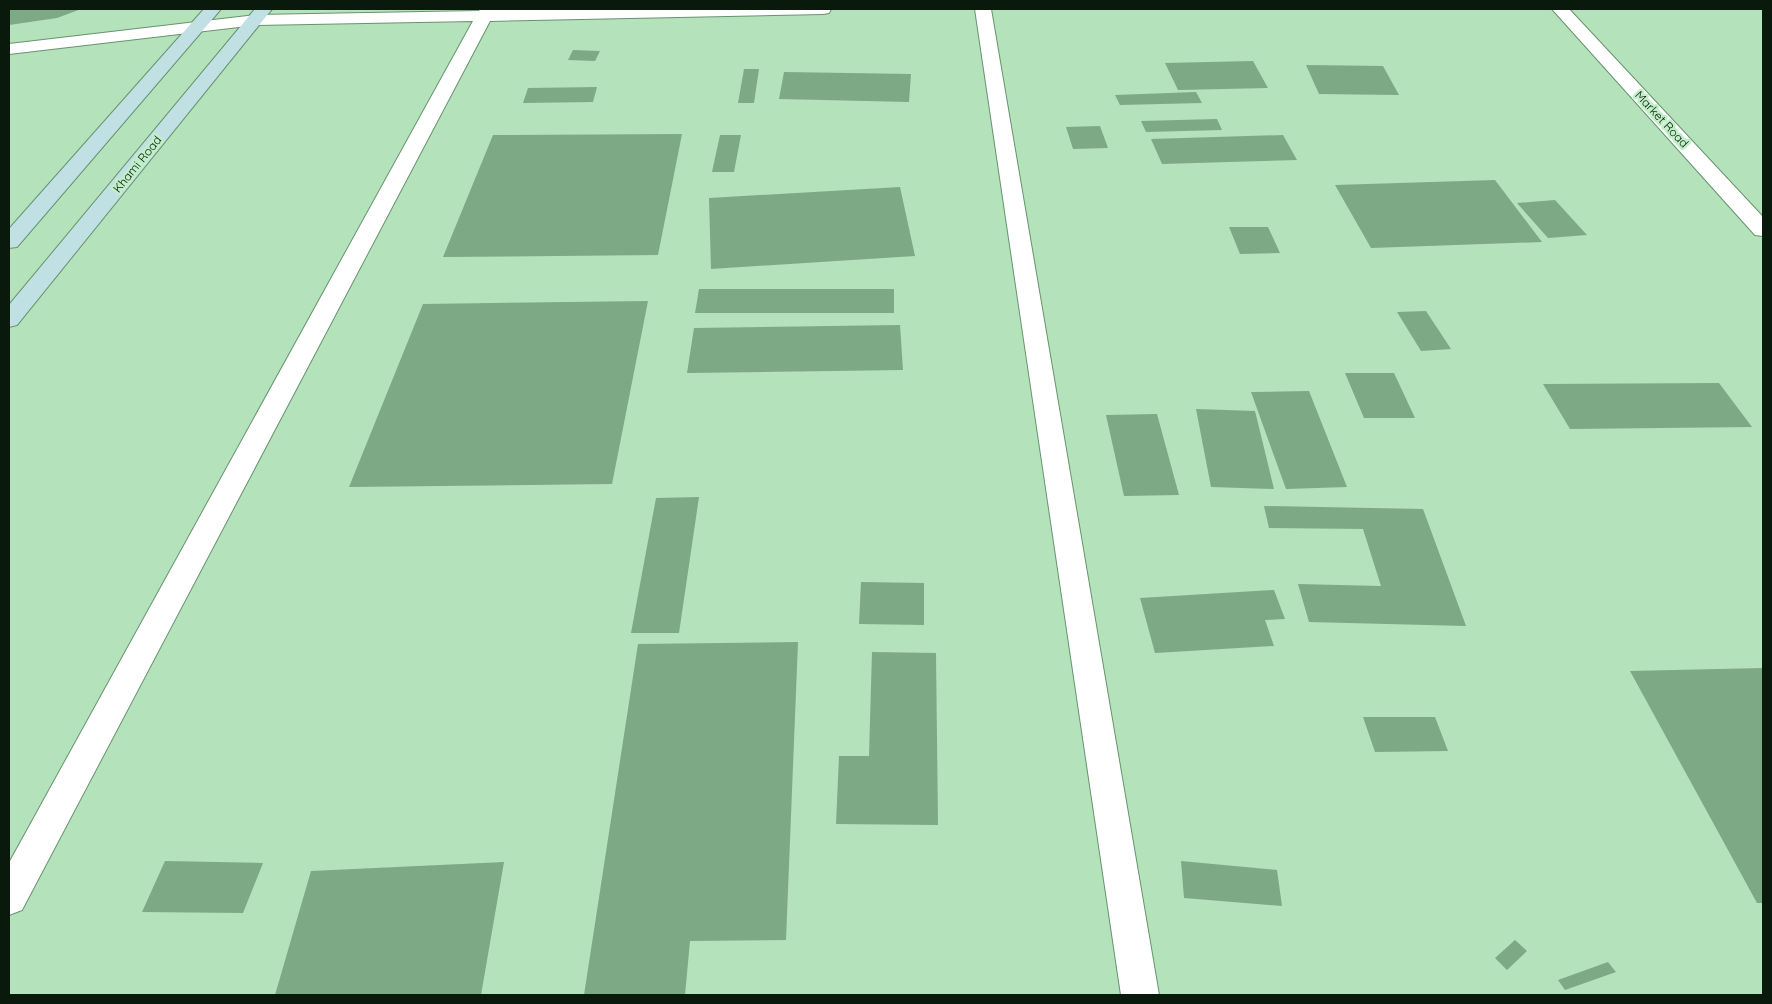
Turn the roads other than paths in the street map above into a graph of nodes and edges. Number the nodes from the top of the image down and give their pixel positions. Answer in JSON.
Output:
{"nodes":[{"id":1,"x":213,"y":9,"type":"edge"},
{"id":2,"x":824,"y":9,"type":"edge"},
{"id":3,"x":983,"y":9,"type":"edge"},
{"id":4,"x":1560,"y":9,"type":"edge"},
{"id":5,"x":486,"y":12,"type":"edge"},
{"id":6,"x":260,"y":14,"type":"edge"},
{"id":7,"x":201,"y":24,"type":"junction"},
{"id":8,"x":9,"y":49,"type":"edge"},
{"id":9,"x":1763,"y":230,"type":"edge"},
{"id":10,"x":9,"y":242,"type":"edge"},
{"id":11,"x":9,"y":320,"type":"edge"},
{"id":12,"x":9,"y":898,"type":"edge"},
{"id":13,"x":1140,"y":995,"type":"edge"}],
"edges":[{"from":1,"to":7,"type":"main road"},
{"from":2,"to":5,"type":"street"},
{"from":3,"to":13,"type":"street"},
{"from":4,"to":9,"type":"street","name":"Market Road"},
{"from":5,"to":6,"type":"street"},
{"from":5,"to":12,"type":"street"},
{"from":6,"to":7,"type":"street"},
{"from":6,"to":11,"type":"main road","name":"Khami Road"},
{"from":7,"to":8,"type":"street"},
{"from":7,"to":10,"type":"main road"}]}
